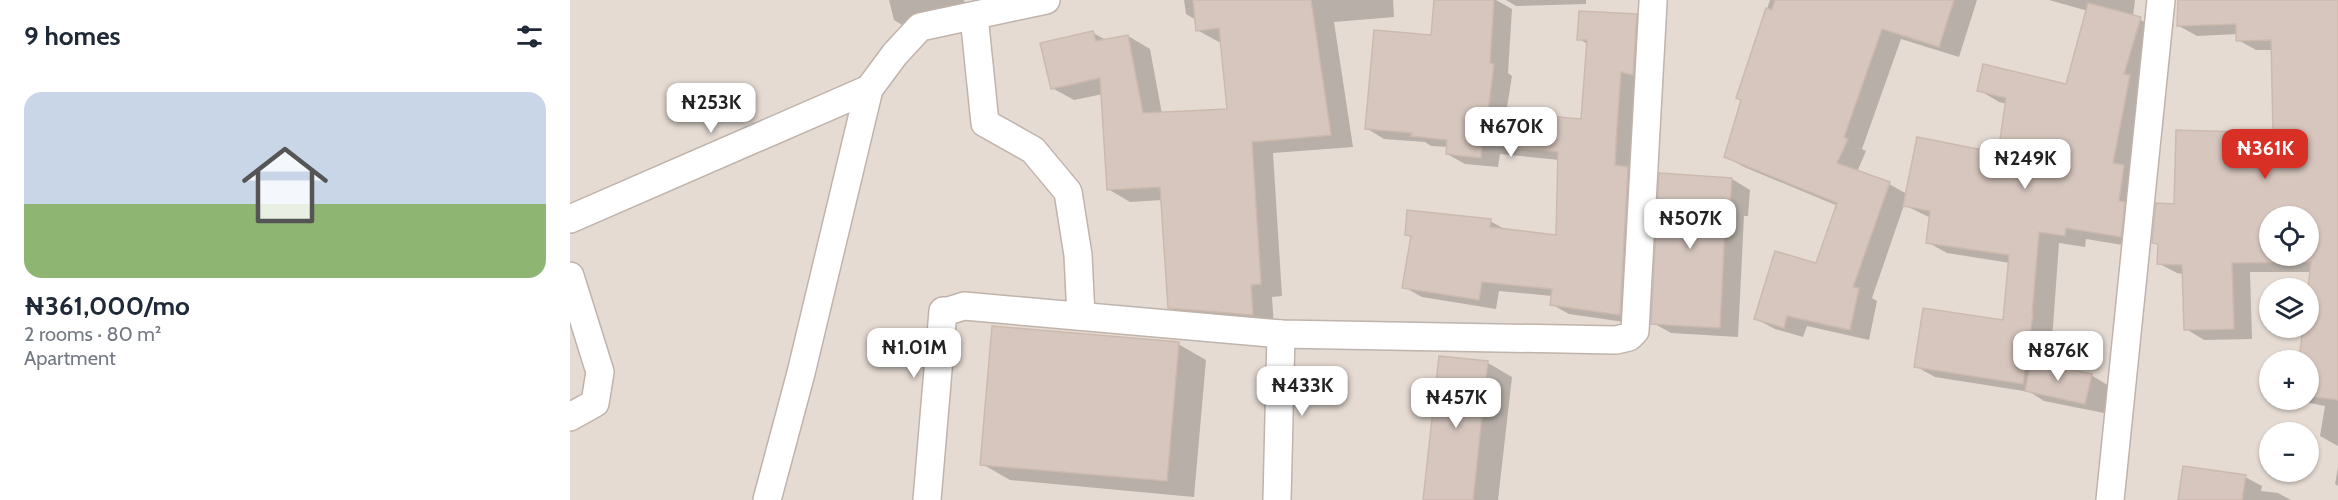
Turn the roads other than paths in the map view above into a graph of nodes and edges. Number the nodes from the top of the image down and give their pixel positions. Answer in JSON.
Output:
{"nodes":[{"id":1,"x":1046,"y":0,"type":"edge"},
{"id":2,"x":2161,"y":0,"type":"edge"},
{"id":3,"x":1653,"y":2,"type":"dead end"},
{"id":4,"x":974,"y":16,"type":"junction"},
{"id":5,"x":869,"y":90,"type":"junction"},
{"id":6,"x":570,"y":219,"type":"edge"},
{"id":7,"x":570,"y":276,"type":"edge"},
{"id":8,"x":1081,"y":316,"type":"junction"},
{"id":9,"x":1281,"y":334,"type":"junction"},
{"id":10,"x":570,"y":417,"type":"edge"},
{"id":11,"x":767,"y":500,"type":"edge"},
{"id":12,"x":927,"y":500,"type":"edge"},
{"id":13,"x":1277,"y":500,"type":"edge"},
{"id":14,"x":2110,"y":500,"type":"edge"}],
"edges":[{"from":1,"to":4,"type":"street"},
{"from":2,"to":14,"type":"street"},
{"from":3,"to":9,"type":"street"},
{"from":4,"to":5,"type":"street"},
{"from":4,"to":8,"type":"street"},
{"from":5,"to":6,"type":"street"},
{"from":5,"to":11,"type":"street"},
{"from":7,"to":10,"type":"street"},
{"from":8,"to":9,"type":"street"},
{"from":8,"to":12,"type":"street"},
{"from":9,"to":13,"type":"street"}]}
